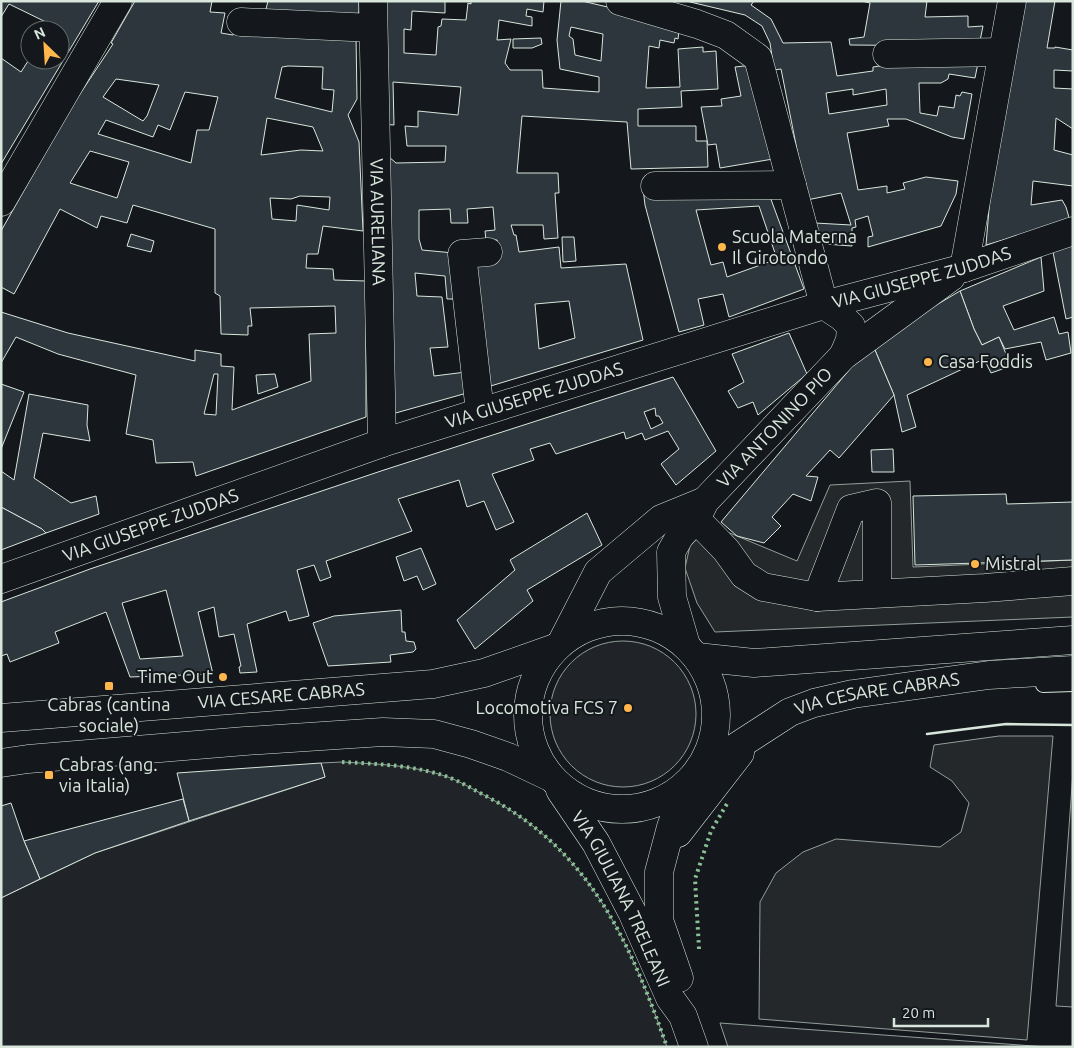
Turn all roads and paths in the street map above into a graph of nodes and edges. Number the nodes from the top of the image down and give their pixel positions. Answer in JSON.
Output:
{"nodes":[{"id":1,"x":118,"y":1,"type":"edge"},
{"id":2,"x":1012,"y":1,"type":"edge"},
{"id":3,"x":630,"y":2,"type":"edge"},
{"id":4,"x":373,"y":14,"type":"edge"},
{"id":5,"x":241,"y":22,"type":"dead end"},
{"id":6,"x":1002,"y":52,"type":"junction"},
{"id":7,"x":887,"y":54,"type":"dead end"},
{"id":8,"x":792,"y":185,"type":"junction"},
{"id":9,"x":656,"y":186,"type":"dead end"},
{"id":10,"x":1,"y":202,"type":"edge"},
{"id":11,"x":1073,"y":231,"type":"edge"},
{"id":12,"x":488,"y":252,"type":"dead end"},
{"id":13,"x":964,"y":268,"type":"junction"},
{"id":14,"x":824,"y":305,"type":"junction"},
{"id":15,"x":843,"y":356,"type":"junction"},
{"id":16,"x":480,"y":412,"type":"junction"},
{"id":17,"x":382,"y":443,"type":"junction"},
{"id":18,"x":700,"y":510,"type":"junction"},
{"id":19,"x":1,"y":579,"type":"edge"},
{"id":20,"x":1073,"y":580,"type":"edge"},
{"id":21,"x":877,"y":593,"type":"junction"},
{"id":22,"x":817,"y":597,"type":"junction"},
{"id":23,"x":1073,"y":640,"type":"edge"},
{"id":24,"x":559,"y":644,"type":"junction"},
{"id":25,"x":692,"y":651,"type":"junction"},
{"id":26,"x":1073,"y":670,"type":"edge"},
{"id":27,"x":1006,"y":675,"type":"junction"},
{"id":28,"x":1073,"y":684,"type":"edge"},
{"id":29,"x":1,"y":718,"type":"edge"},
{"id":30,"x":754,"y":734,"type":"junction"},
{"id":31,"x":1,"y":763,"type":"edge"},
{"id":32,"x":692,"y":777,"type":"junction"},
{"id":33,"x":552,"y":779,"type":"junction"},
{"id":34,"x":666,"y":848,"type":"junction"},
{"id":35,"x":682,"y":1016,"type":"junction"},
{"id":36,"x":694,"y":1047,"type":"edge"}],
"edges":[{"from":1,"to":10,"type":"street"},
{"from":2,"to":6,"type":"street"},
{"from":3,"to":8,"type":"street"},
{"from":4,"to":5,"type":"street"},
{"from":4,"to":17,"type":"street","name":"VIA AURELIANA"},
{"from":6,"to":7,"type":"street"},
{"from":6,"to":13,"type":"street"},
{"from":8,"to":9,"type":"street"},
{"from":8,"to":14,"type":"street"},
{"from":11,"to":13,"type":"street","name":"VIA GIUSEPPE ZUDDAS"},
{"from":12,"to":16,"type":"street"},
{"from":13,"to":14,"type":"street","name":"VIA GIUSEPPE ZUDDAS"},
{"from":13,"to":15,"type":"street","name":"VIA ANTONINO PIO"},
{"from":14,"to":15,"type":"street","name":"VIA ANTONINO PIO"},
{"from":14,"to":16,"type":"street","name":"VIA GIUSEPPE ZUDDAS"},
{"from":15,"to":18,"type":"street","name":"VIA ANTONINO PIO"},
{"from":16,"to":17,"type":"street","name":"VIA GIUSEPPE ZUDDAS"},
{"from":17,"to":19,"type":"street","name":"VIA GIUSEPPE ZUDDAS"},
{"from":18,"to":22,"type":"street"},
{"from":18,"to":24,"type":"street","name":"VIA GIULIANA TRELEANI"},
{"from":18,"to":25,"type":"street","name":"VIA ANTONINO PIO"},
{"from":20,"to":21,"type":"street"},
{"from":21,"to":22,"type":"street"},
{"from":21,"to":22,"type":"street"},
{"from":23,"to":25,"type":"street","name":"VIA CESARE CABRAS"},
{"from":24,"to":25,"type":"street","name":"VIA CESARE CABRAS"},
{"from":24,"to":29,"type":"street","name":"VIA CESARE CABRAS"},
{"from":24,"to":33,"type":"street","name":"VIA GIULIANA TRELEANI"},
{"from":25,"to":32,"type":"street","name":"VIA GIULIANA TRELEANI"},
{"from":26,"to":27,"type":"street","name":"VIA CESARE CABRAS"},
{"from":27,"to":28,"type":"lane"},
{"from":27,"to":30,"type":"street","name":"VIA CESARE CABRAS"},
{"from":30,"to":32,"type":"street","name":"VIA CESARE CABRAS"},
{"from":30,"to":34,"type":"street","name":"VIA GIULIANA TRELEANI"},
{"from":31,"to":33,"type":"street"},
{"from":32,"to":33,"type":"street","name":"VIA CESARE CABRAS"},
{"from":32,"to":34,"type":"street","name":"VIA GIULIANA TRELEANI"},
{"from":33,"to":35,"type":"street","name":"VIA GIULIANA TRELEANI"},
{"from":34,"to":35,"type":"street","name":"VIA GIULIANA TRELEANI"},
{"from":35,"to":36,"type":"street","name":"VIA GIULIANA TRELEANI"}]}
